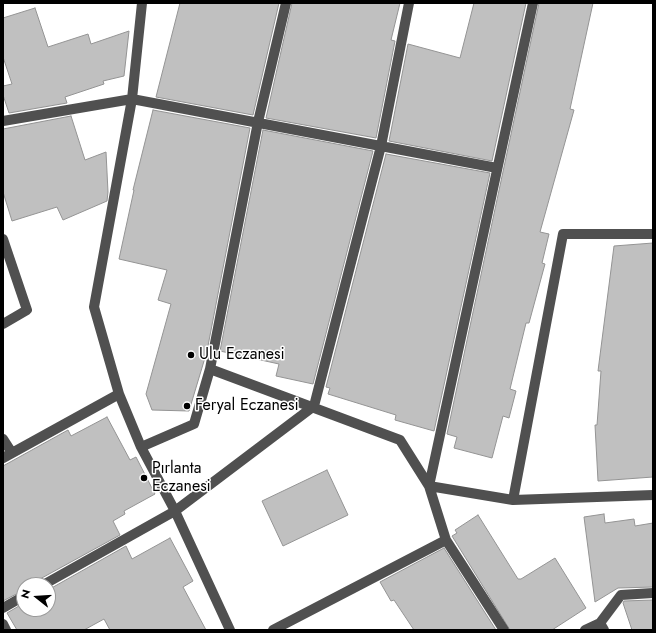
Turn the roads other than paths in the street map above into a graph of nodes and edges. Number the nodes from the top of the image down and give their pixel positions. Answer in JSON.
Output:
{"nodes":[{"id":1,"x":142,"y":3,"type":"edge"},
{"id":2,"x":286,"y":3,"type":"edge"},
{"id":3,"x":409,"y":3,"type":"edge"},
{"id":4,"x":533,"y":3,"type":"edge"},
{"id":5,"x":132,"y":99,"type":"junction"},
{"id":6,"x":3,"y":121,"type":"edge"},
{"id":7,"x":258,"y":122,"type":"junction"},
{"id":8,"x":381,"y":146,"type":"junction"},
{"id":9,"x":497,"y":168,"type":"junction"},
{"id":10,"x":653,"y":234,"type":"edge"},
{"id":11,"x":3,"y":239,"type":"edge"},
{"id":12,"x":3,"y":324,"type":"edge"},
{"id":13,"x":210,"y":368,"type":"junction"},
{"id":14,"x":119,"y":394,"type":"junction"},
{"id":15,"x":314,"y":406,"type":"junction"},
{"id":16,"x":3,"y":439,"type":"edge"},
{"id":17,"x":141,"y":447,"type":"junction"},
{"id":18,"x":7,"y":455,"type":"edge"},
{"id":19,"x":429,"y":486,"type":"junction"},
{"id":20,"x":653,"y":495,"type":"edge"},
{"id":21,"x":513,"y":500,"type":"junction"},
{"id":22,"x":175,"y":511,"type":"junction"},
{"id":23,"x":446,"y":540,"type":"junction"},
{"id":24,"x":56,"y":578,"type":"edge"},
{"id":25,"x":653,"y":593,"type":"edge"},
{"id":26,"x":16,"y":601,"type":"edge"},
{"id":27,"x":3,"y":608,"type":"edge"},
{"id":28,"x":3,"y":624,"type":"edge"},
{"id":29,"x":602,"y":626,"type":"edge"},
{"id":30,"x":6,"y":630,"type":"edge"},
{"id":31,"x":230,"y":630,"type":"edge"},
{"id":32,"x":273,"y":630,"type":"edge"},
{"id":33,"x":504,"y":630,"type":"edge"},
{"id":34,"x":585,"y":630,"type":"edge"}],
"edges":[{"from":1,"to":5,"type":"street"},
{"from":2,"to":7,"type":"street"},
{"from":3,"to":8,"type":"street"},
{"from":4,"to":9,"type":"street"},
{"from":5,"to":6,"type":"street"},
{"from":5,"to":7,"type":"street"},
{"from":5,"to":14,"type":"street"},
{"from":7,"to":8,"type":"street"},
{"from":7,"to":13,"type":"street"},
{"from":8,"to":9,"type":"street"},
{"from":8,"to":15,"type":"street"},
{"from":9,"to":19,"type":"street"},
{"from":10,"to":21,"type":"street"},
{"from":11,"to":12,"type":"street"},
{"from":13,"to":15,"type":"street"},
{"from":13,"to":17,"type":"street"},
{"from":14,"to":17,"type":"street"},
{"from":14,"to":18,"type":"street"},
{"from":15,"to":19,"type":"street"},
{"from":15,"to":22,"type":"street"},
{"from":16,"to":18,"type":"street"},
{"from":17,"to":22,"type":"street"},
{"from":19,"to":21,"type":"street"},
{"from":19,"to":23,"type":"street"},
{"from":20,"to":21,"type":"street"},
{"from":22,"to":24,"type":"street"},
{"from":22,"to":31,"type":"street"},
{"from":23,"to":32,"type":"street"},
{"from":23,"to":33,"type":"street"},
{"from":25,"to":29,"type":"street"},
{"from":26,"to":27,"type":"street"},
{"from":28,"to":30,"type":"street"},
{"from":29,"to":34,"type":"street"}]}
